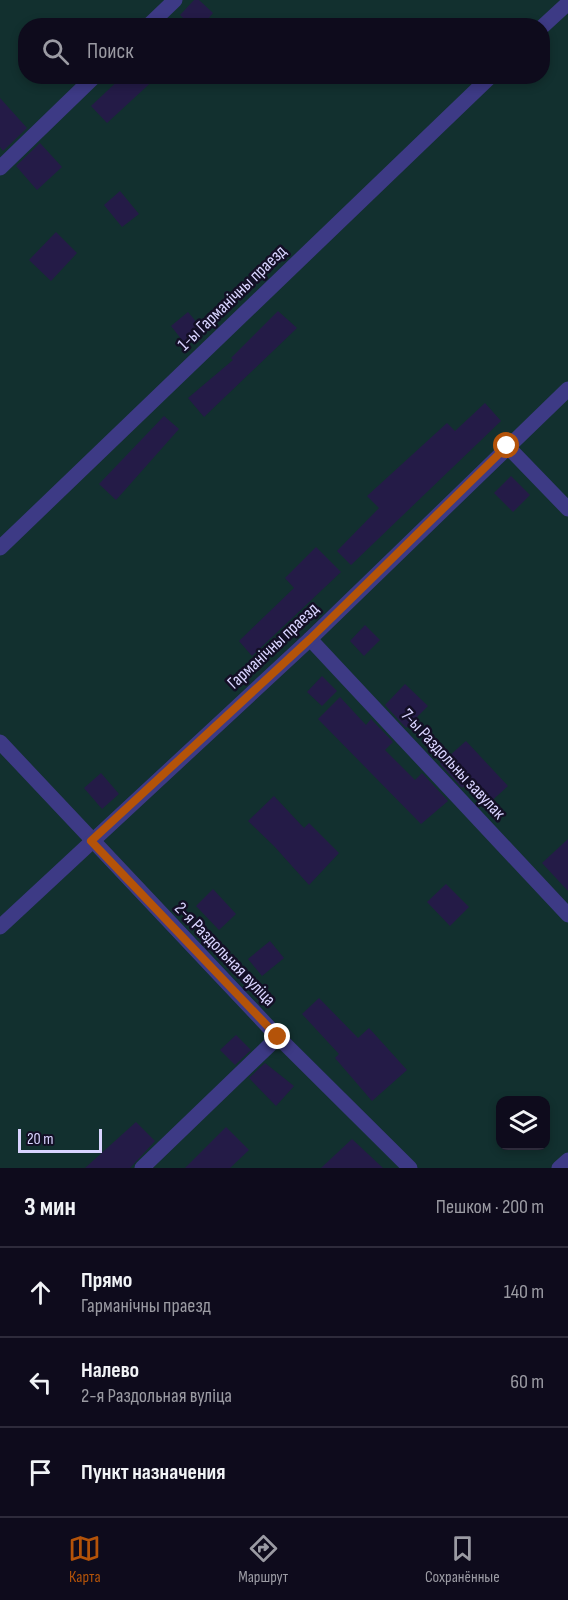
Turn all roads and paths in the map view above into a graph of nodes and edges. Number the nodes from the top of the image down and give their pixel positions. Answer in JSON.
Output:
{"nodes":[{"id":1,"x":175,"y":0,"type":"edge"},
{"id":2,"x":568,"y":3,"type":"edge"},
{"id":3,"x":156,"y":18,"type":"edge"},
{"id":4,"x":550,"y":20,"type":"edge"},
{"id":5,"x":87,"y":84,"type":"edge"},
{"id":6,"x":483,"y":84,"type":"edge"},
{"id":7,"x":0,"y":168,"type":"edge"},
{"id":8,"x":568,"y":388,"type":"edge"},
{"id":9,"x":507,"y":446,"type":"junction"},
{"id":10,"x":568,"y":509,"type":"edge"},
{"id":11,"x":0,"y":548,"type":"edge"},
{"id":12,"x":310,"y":639,"type":"junction"},
{"id":13,"x":0,"y":742,"type":"edge"},
{"id":14,"x":91,"y":841,"type":"junction"},
{"id":15,"x":568,"y":915,"type":"edge"},
{"id":16,"x":0,"y":927,"type":"edge"},
{"id":17,"x":278,"y":1037,"type":"junction"},
{"id":18,"x":568,"y":1160,"type":"edge"},
{"id":19,"x":142,"y":1168,"type":"edge"},
{"id":20,"x":410,"y":1168,"type":"edge"},
{"id":21,"x":559,"y":1168,"type":"edge"}],
"edges":[{"from":1,"to":3,"type":"lane"},
{"from":2,"to":4,"type":"lane"},
{"from":5,"to":7,"type":"lane"},
{"from":6,"to":11,"type":"lane","name":"1-ы Гарманічны праезд"},
{"from":8,"to":9,"type":"lane","name":"Гарманічны праезд"},
{"from":9,"to":10,"type":"lane"},
{"from":9,"to":12,"type":"lane","name":"Гарманічны праезд"},
{"from":12,"to":14,"type":"lane","name":"Гарманічны праезд"},
{"from":12,"to":15,"type":"lane","name":"7-ы Раздольны завулак"},
{"from":13,"to":14,"type":"lane","name":"2-я Раздольная вуліца"},
{"from":14,"to":16,"type":"lane","name":"Гарманічны праезд"},
{"from":14,"to":17,"type":"lane","name":"2-я Раздольная вуліца"},
{"from":17,"to":19,"type":"lane"},
{"from":17,"to":20,"type":"lane","name":"2-я Раздольная вуліца"},
{"from":18,"to":21,"type":"lane"}]}
